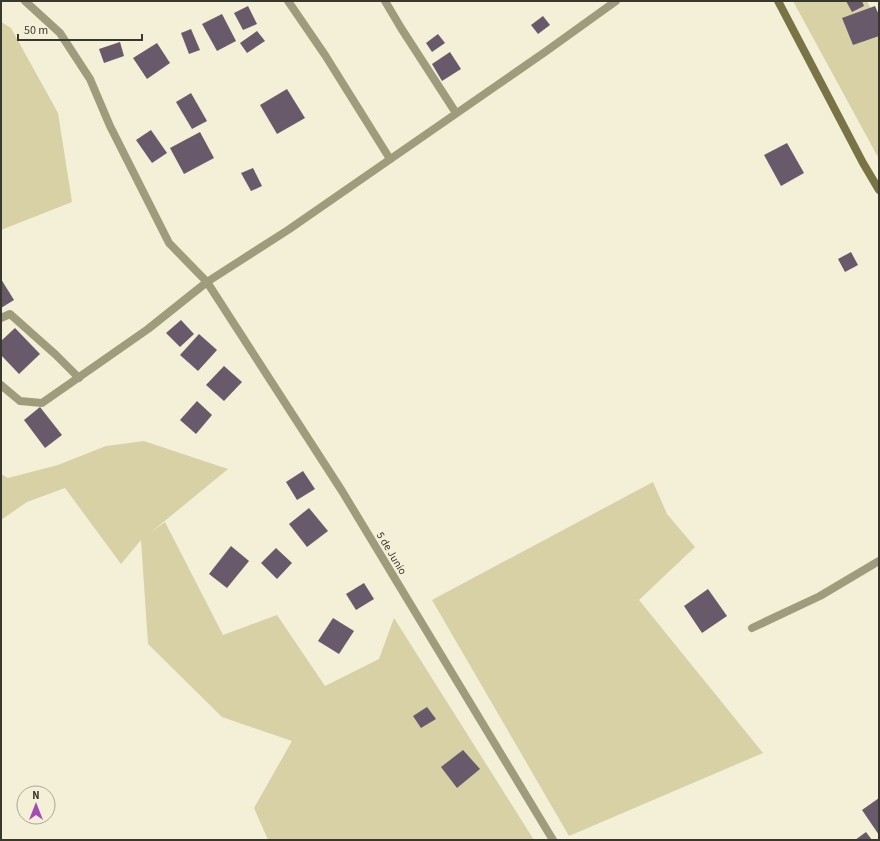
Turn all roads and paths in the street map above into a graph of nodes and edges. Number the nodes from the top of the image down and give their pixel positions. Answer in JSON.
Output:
{"nodes":[{"id":1,"x":25,"y":1,"type":"edge"},
{"id":2,"x":288,"y":1,"type":"edge"},
{"id":3,"x":385,"y":1,"type":"edge"},
{"id":4,"x":616,"y":1,"type":"edge"},
{"id":5,"x":778,"y":1,"type":"edge"},
{"id":6,"x":456,"y":113,"type":"junction"},
{"id":7,"x":390,"y":159,"type":"junction"},
{"id":8,"x":879,"y":190,"type":"edge"},
{"id":9,"x":207,"y":282,"type":"junction"},
{"id":10,"x":1,"y":318,"type":"edge"},
{"id":11,"x":79,"y":378,"type":"junction"},
{"id":12,"x":1,"y":385,"type":"edge"},
{"id":13,"x":879,"y":561,"type":"edge"},
{"id":14,"x":752,"y":628,"type":"dead end"},
{"id":15,"x":553,"y":840,"type":"edge"}],
"edges":[{"from":1,"to":9,"type":"street","name":"5 de Junio"},
{"from":2,"to":7,"type":"street"},
{"from":3,"to":6,"type":"street"},
{"from":4,"to":6,"type":"street"},
{"from":5,"to":8,"type":"street"},
{"from":6,"to":7,"type":"street"},
{"from":7,"to":9,"type":"street"},
{"from":9,"to":11,"type":"street"},
{"from":9,"to":15,"type":"street","name":"5 de Junio"},
{"from":10,"to":11,"type":"street"},
{"from":11,"to":12,"type":"street"},
{"from":13,"to":14,"type":"street"}]}
